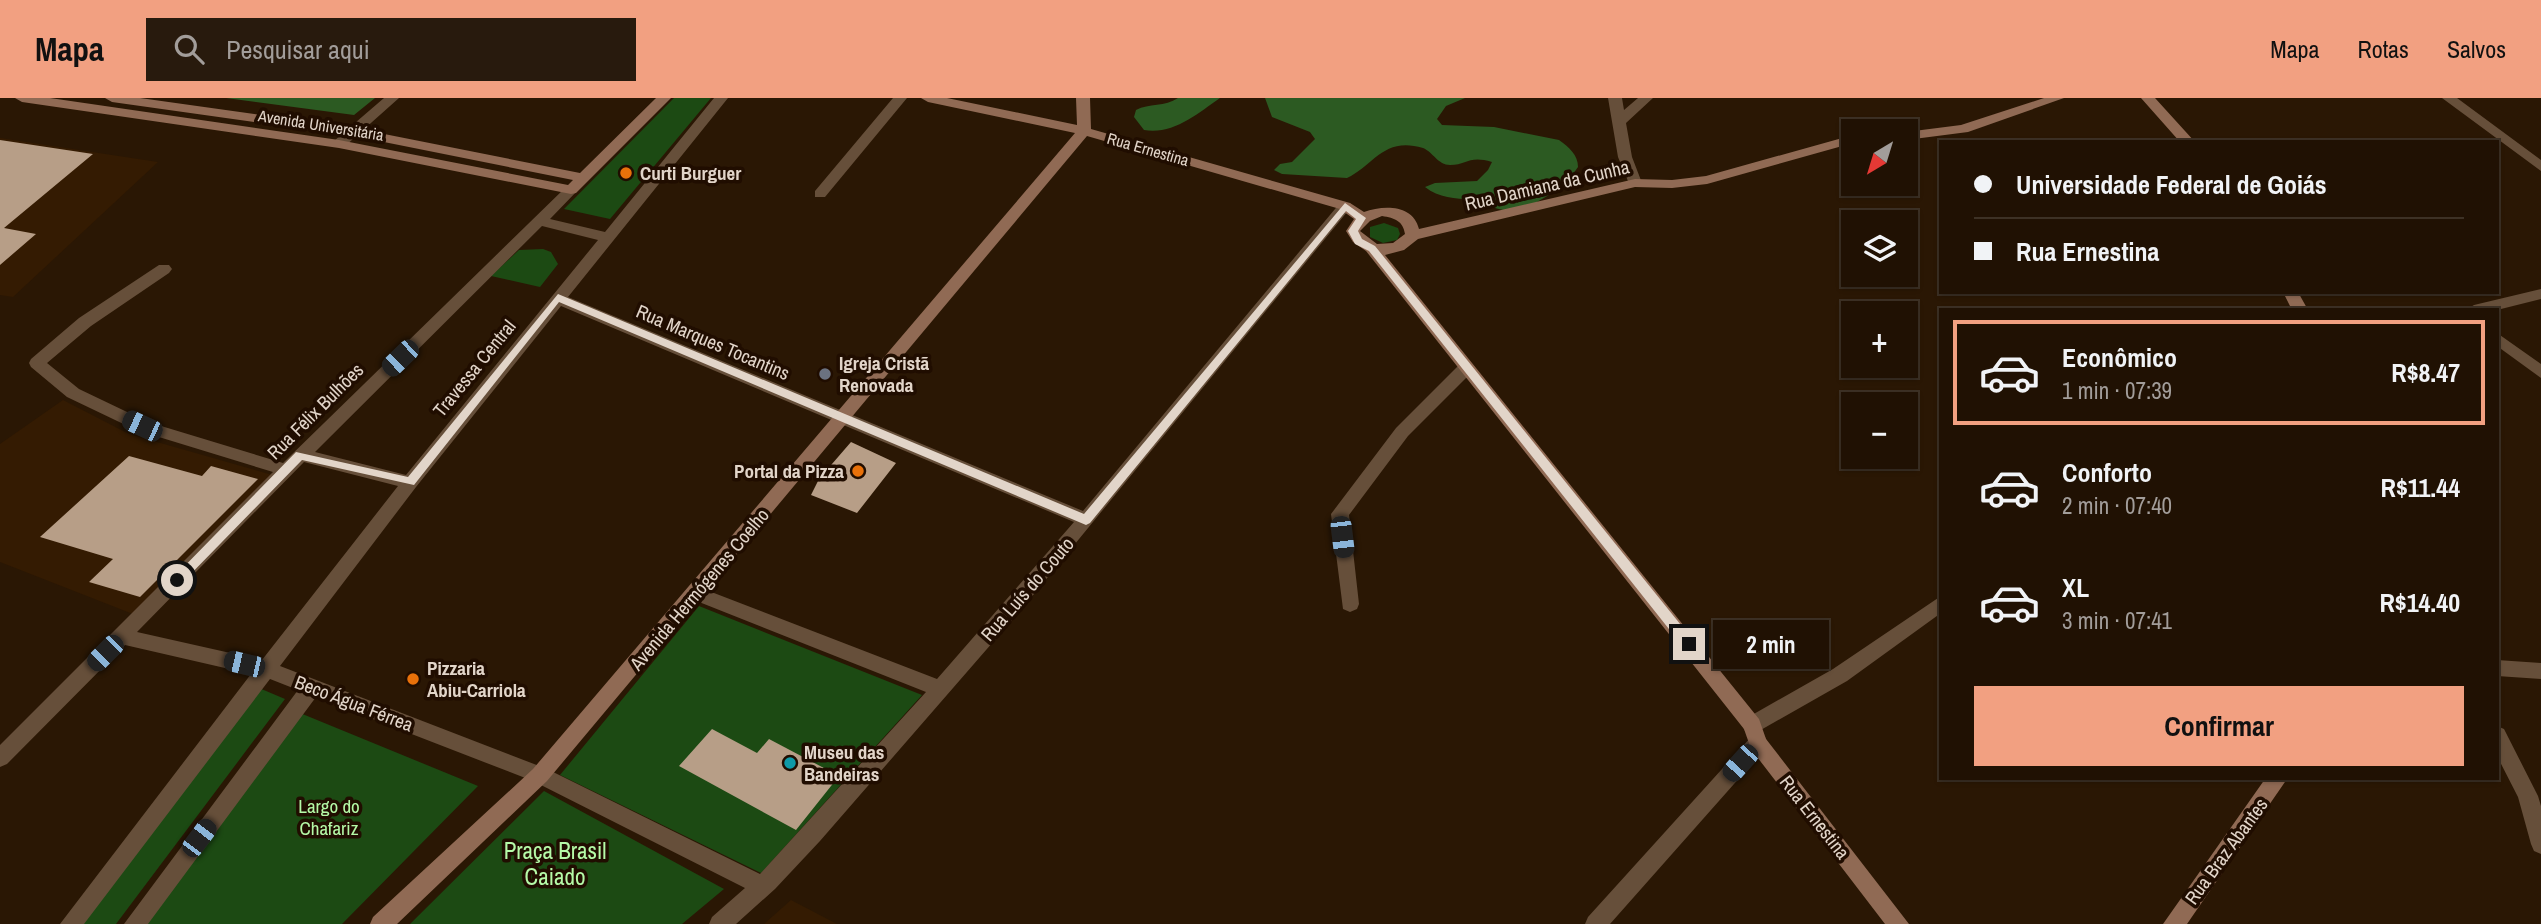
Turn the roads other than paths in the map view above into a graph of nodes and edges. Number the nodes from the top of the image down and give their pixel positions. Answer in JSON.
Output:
{"nodes":[{"id":1,"x":22,"y":98,"type":"edge"},
{"id":2,"x":112,"y":98,"type":"edge"},
{"id":3,"x":391,"y":98,"type":"edge"},
{"id":4,"x":664,"y":98,"type":"edge"},
{"id":5,"x":721,"y":98,"type":"edge"},
{"id":6,"x":900,"y":98,"type":"edge"},
{"id":7,"x":928,"y":98,"type":"edge"},
{"id":8,"x":1083,"y":98,"type":"edge"},
{"id":9,"x":1615,"y":98,"type":"edge"},
{"id":10,"x":1646,"y":98,"type":"edge"},
{"id":11,"x":2057,"y":98,"type":"edge"},
{"id":12,"x":2147,"y":98,"type":"edge"},
{"id":13,"x":2449,"y":98,"type":"edge"},
{"id":14,"x":1621,"y":120,"type":"junction"},
{"id":15,"x":1084,"y":131,"type":"junction"},
{"id":16,"x":354,"y":132,"type":"junction"},
{"id":17,"x":1918,"y":135,"type":"edge"},
{"id":18,"x":2186,"y":140,"type":"edge"},
{"id":19,"x":1841,"y":142,"type":"edge"},
{"id":20,"x":340,"y":144,"type":"junction"},
{"id":21,"x":2541,"y":167,"type":"edge"},
{"id":22,"x":1634,"y":183,"type":"junction"},
{"id":23,"x":577,"y":184,"type":"junction"},
{"id":24,"x":820,"y":194,"type":"dead end"},
{"id":25,"x":1345,"y":206,"type":"junction"},
{"id":26,"x":1362,"y":218,"type":"junction"},
{"id":27,"x":539,"y":221,"type":"junction"},
{"id":28,"x":1413,"y":235,"type":"junction"},
{"id":29,"x":607,"y":237,"type":"junction"},
{"id":30,"x":1372,"y":248,"type":"junction"},
{"id":31,"x":164,"y":269,"type":"dead end"},
{"id":32,"x":2541,"y":294,"type":"edge"},
{"id":33,"x":558,"y":298,"type":"junction"},
{"id":34,"x":2482,"y":308,"type":"edge"},
{"id":35,"x":2499,"y":340,"type":"edge"},
{"id":36,"x":1468,"y":367,"type":"junction"},
{"id":37,"x":2541,"y":372,"type":"edge"},
{"id":38,"x":843,"y":420,"type":"junction"},
{"id":39,"x":300,"y":455,"type":"junction"},
{"id":40,"x":286,"y":470,"type":"junction"},
{"id":41,"x":410,"y":482,"type":"junction"},
{"id":42,"x":1086,"y":520,"type":"junction"},
{"id":43,"x":695,"y":593,"type":"junction"},
{"id":44,"x":1350,"y":604,"type":"dead end"},
{"id":45,"x":1939,"y":604,"type":"edge"},
{"id":46,"x":122,"y":636,"type":"junction"},
{"id":47,"x":2499,"y":667,"type":"edge"},
{"id":48,"x":268,"y":670,"type":"junction"},
{"id":49,"x":2541,"y":671,"type":"edge"},
{"id":50,"x":312,"y":688,"type":"junction"},
{"id":51,"x":941,"y":689,"type":"junction"},
{"id":52,"x":1755,"y":734,"type":"junction"},
{"id":53,"x":2499,"y":739,"type":"edge"},
{"id":54,"x":0,"y":758,"type":"edge"},
{"id":55,"x":540,"y":775,"type":"junction"},
{"id":56,"x":2276,"y":780,"type":"edge"},
{"id":57,"x":2541,"y":844,"type":"edge"},
{"id":58,"x":762,"y":886,"type":"junction"},
{"id":59,"x":71,"y":924,"type":"edge"},
{"id":60,"x":135,"y":924,"type":"edge"},
{"id":61,"x":381,"y":924,"type":"edge"},
{"id":62,"x":720,"y":924,"type":"edge"},
{"id":63,"x":1596,"y":924,"type":"edge"},
{"id":64,"x":1898,"y":924,"type":"edge"},
{"id":65,"x":2174,"y":924,"type":"edge"}],
"edges":[{"from":1,"to":20,"type":"street","name":"Avenida Universitária"},
{"from":2,"to":16,"type":"street","name":"Avenida Universitária"},
{"from":3,"to":16,"type":"street"},
{"from":4,"to":23,"type":"street","name":"Rua Félix Bulhões"},
{"from":5,"to":29,"type":"street","name":"Travessa Central"},
{"from":6,"to":24,"type":"street"},
{"from":7,"to":15,"type":"street","name":"Rua Ernestina"},
{"from":8,"to":15,"type":"street"},
{"from":9,"to":14,"type":"street"},
{"from":10,"to":14,"type":"street"},
{"from":11,"to":17,"type":"street"},
{"from":12,"to":18,"type":"street"},
{"from":13,"to":21,"type":"street"},
{"from":14,"to":22,"type":"street"},
{"from":15,"to":25,"type":"street","name":"Rua Ernestina"},
{"from":15,"to":38,"type":"street","name":"Avenida Hermógenes Coelho"},
{"from":16,"to":20,"type":"street"},
{"from":16,"to":23,"type":"street","name":"Avenida Universitária"},
{"from":19,"to":22,"type":"street","name":"Rua Damiana da Cunha"},
{"from":20,"to":23,"type":"street","name":"Avenida Universitária"},
{"from":22,"to":28,"type":"street","name":"Rua Damiana da Cunha"},
{"from":23,"to":27,"type":"street","name":"Rua Félix Bulhões"},
{"from":25,"to":26,"type":"street","name":"Rua Ernestina"},
{"from":25,"to":42,"type":"street","name":"Rua Luís do Couto"},
{"from":26,"to":28,"type":"street"},
{"from":26,"to":30,"type":"street"},
{"from":27,"to":29,"type":"street"},
{"from":27,"to":39,"type":"street","name":"Rua Félix Bulhões"},
{"from":28,"to":30,"type":"street"},
{"from":29,"to":33,"type":"street","name":"Travessa Central"},
{"from":30,"to":36,"type":"street","name":"Rua Ernestina"},
{"from":31,"to":40,"type":"street"},
{"from":32,"to":34,"type":"street"},
{"from":33,"to":38,"type":"street","name":"Rua Marques Tocantins"},
{"from":33,"to":41,"type":"street","name":"Travessa Central"},
{"from":35,"to":37,"type":"street"},
{"from":36,"to":44,"type":"street"},
{"from":36,"to":52,"type":"street","name":"Rua Ernestina"},
{"from":38,"to":42,"type":"street","name":"Rua Marques Tocantins"},
{"from":38,"to":43,"type":"street","name":"Avenida Hermógenes Coelho"},
{"from":39,"to":40,"type":"street","name":"Rua Félix Bulhões"},
{"from":39,"to":41,"type":"street"},
{"from":40,"to":46,"type":"street","name":"Rua Félix Bulhões"},
{"from":41,"to":48,"type":"street","name":"Travessa Central"},
{"from":42,"to":51,"type":"street","name":"Rua Luís do Couto"},
{"from":43,"to":51,"type":"street"},
{"from":43,"to":55,"type":"street","name":"Avenida Hermógenes Coelho"},
{"from":45,"to":52,"type":"street"},
{"from":46,"to":48,"type":"street","name":"Beco Água Férrea"},
{"from":46,"to":54,"type":"street","name":"Rua Félix Bulhões"},
{"from":47,"to":49,"type":"street"},
{"from":48,"to":50,"type":"street","name":"Beco Água Férrea"},
{"from":48,"to":59,"type":"street","name":"Travessa Central"},
{"from":50,"to":55,"type":"street","name":"Beco Água Férrea"},
{"from":50,"to":60,"type":"street"},
{"from":51,"to":58,"type":"street","name":"Rua Luís do Couto"},
{"from":52,"to":63,"type":"street"},
{"from":52,"to":64,"type":"street","name":"Rua Ernestina"},
{"from":53,"to":57,"type":"street"},
{"from":55,"to":58,"type":"street","name":"Beco Água Férrea"},
{"from":55,"to":61,"type":"street","name":"Avenida Hermógenes Coelho"},
{"from":56,"to":65,"type":"street","name":"Rua Braz Abantes"},
{"from":58,"to":62,"type":"street","name":"Rua Luís do Couto"}]}
